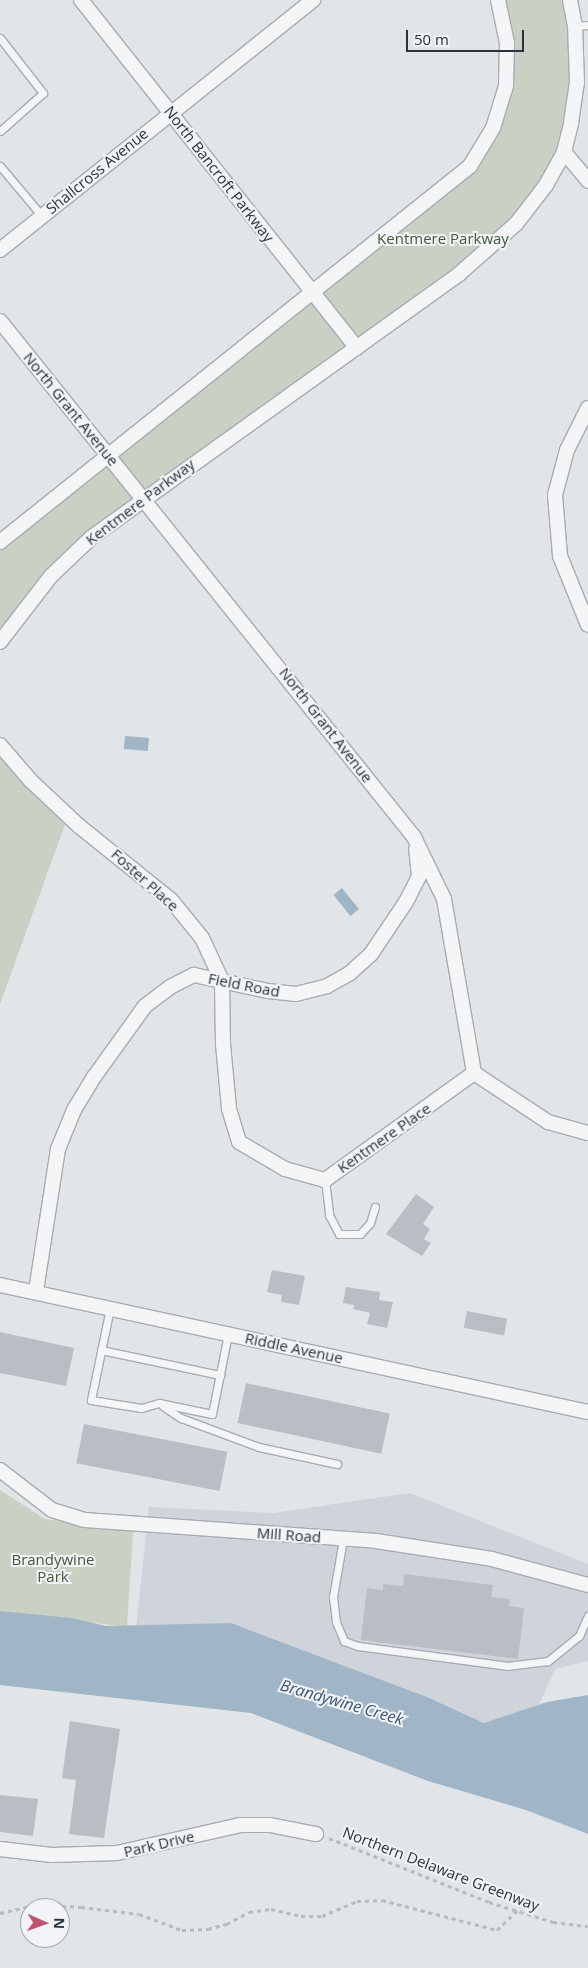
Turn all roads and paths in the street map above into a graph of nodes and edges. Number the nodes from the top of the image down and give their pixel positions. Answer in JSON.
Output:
{"nodes":[{"id":1,"x":81,"y":0,"type":"edge"},
{"id":2,"x":313,"y":0,"type":"edge"},
{"id":3,"x":498,"y":0,"type":"edge"},
{"id":4,"x":570,"y":0,"type":"edge"},
{"id":5,"x":581,"y":25,"type":"edge"},
{"id":6,"x":0,"y":38,"type":"edge"},
{"id":7,"x":170,"y":112,"type":"junction"},
{"id":8,"x":0,"y":131,"type":"edge"},
{"id":9,"x":564,"y":152,"type":"junction"},
{"id":10,"x":0,"y":166,"type":"edge"},
{"id":11,"x":588,"y":181,"type":"edge"},
{"id":12,"x":42,"y":216,"type":"junction"},
{"id":13,"x":0,"y":250,"type":"edge"},
{"id":14,"x":314,"y":293,"type":"junction"},
{"id":15,"x":0,"y":321,"type":"edge"},
{"id":16,"x":357,"y":348,"type":"junction"},
{"id":17,"x":588,"y":408,"type":"edge"},
{"id":18,"x":109,"y":456,"type":"junction"},
{"id":19,"x":144,"y":497,"type":"junction"},
{"id":20,"x":0,"y":542,"type":"edge"},
{"id":21,"x":588,"y":625,"type":"edge"},
{"id":22,"x":0,"y":641,"type":"edge"},
{"id":23,"x":0,"y":745,"type":"edge"},
{"id":24,"x":414,"y":837,"type":"junction"},
{"id":25,"x":222,"y":981,"type":"junction"},
{"id":26,"x":474,"y":1073,"type":"junction"},
{"id":27,"x":588,"y":1133,"type":"edge"},
{"id":28,"x":260,"y":1157,"type":"joint"},
{"id":29,"x":325,"y":1180,"type":"junction"},
{"id":30,"x":376,"y":1207,"type":"dead end"},
{"id":31,"x":0,"y":1285,"type":"edge"},
{"id":32,"x":36,"y":1291,"type":"junction"},
{"id":33,"x":110,"y":1308,"type":"junction"},
{"id":34,"x":228,"y":1333,"type":"junction"},
{"id":35,"x":101,"y":1350,"type":"junction"},
{"id":36,"x":220,"y":1375,"type":"junction"},
{"id":37,"x":160,"y":1403,"type":"junction"},
{"id":38,"x":588,"y":1412,"type":"edge"},
{"id":39,"x":337,"y":1464,"type":"dead end"},
{"id":40,"x":0,"y":1470,"type":"edge"},
{"id":41,"x":343,"y":1539,"type":"junction"},
{"id":42,"x":588,"y":1585,"type":"edge"},
{"id":43,"x":588,"y":1616,"type":"edge"},
{"id":44,"x":316,"y":1834,"type":"joint"},
{"id":45,"x":0,"y":1849,"type":"edge"},
{"id":46,"x":517,"y":1911,"type":"junction"},
{"id":47,"x":0,"y":1913,"type":"edge"},
{"id":48,"x":588,"y":1926,"type":"edge"}],
"edges":[{"from":1,"to":7,"type":"street","name":"North Bancroft Parkway"},
{"from":2,"to":7,"type":"street","name":"Shallcross Avenue"},
{"from":3,"to":14,"type":"street"},
{"from":4,"to":5,"type":"street","name":"Kentmere Parkway"},
{"from":5,"to":9,"type":"street","name":"Kentmere Parkway"},
{"from":6,"to":8,"type":"lane"},
{"from":7,"to":12,"type":"street","name":"Shallcross Avenue"},
{"from":7,"to":14,"type":"street","name":"North Bancroft Parkway"},
{"from":9,"to":11,"type":"street"},
{"from":9,"to":16,"type":"street","name":"Kentmere Parkway"},
{"from":10,"to":12,"type":"lane"},
{"from":12,"to":13,"type":"street","name":"Shallcross Avenue"},
{"from":14,"to":16,"type":"street","name":"North Bancroft Parkway"},
{"from":14,"to":18,"type":"street"},
{"from":15,"to":18,"type":"street","name":"North Grant Avenue"},
{"from":16,"to":19,"type":"street","name":"Kentmere Parkway"},
{"from":17,"to":21,"type":"street"},
{"from":18,"to":19,"type":"street","name":"North Grant Avenue"},
{"from":18,"to":20,"type":"street"},
{"from":19,"to":22,"type":"street","name":"Kentmere Parkway"},
{"from":19,"to":24,"type":"street","name":"North Grant Avenue"},
{"from":23,"to":25,"type":"street","name":"Foster Place"},
{"from":24,"to":25,"type":"street","name":"Field Road"},
{"from":24,"to":26,"type":"street","name":"North Grant Avenue"},
{"from":25,"to":28,"type":"street","name":"Foster Place"},
{"from":25,"to":32,"type":"street","name":"Field Road"},
{"from":26,"to":27,"type":"street"},
{"from":26,"to":29,"type":"street","name":"Kentmere Place"},
{"from":28,"to":29,"type":"street","name":"Kentmere Place"},
{"from":29,"to":30,"type":"lane"},
{"from":31,"to":32,"type":"street","name":"Riddle Avenue"},
{"from":32,"to":33,"type":"street","name":"Riddle Avenue"},
{"from":33,"to":34,"type":"street","name":"Riddle Avenue"},
{"from":33,"to":35,"type":"lane"},
{"from":34,"to":36,"type":"lane"},
{"from":34,"to":38,"type":"street","name":"Riddle Avenue"},
{"from":35,"to":36,"type":"lane"},
{"from":35,"to":37,"type":"lane"},
{"from":36,"to":37,"type":"lane"},
{"from":37,"to":39,"type":"lane"},
{"from":40,"to":41,"type":"street","name":"Mill Road"},
{"from":41,"to":42,"type":"street","name":"Mill Road"},
{"from":41,"to":43,"type":"lane"},
{"from":44,"to":45,"type":"street","name":"Park Drive"},
{"from":44,"to":46,"type":"path","name":"Northern Delaware Greenway"},
{"from":46,"to":47,"type":"path"},
{"from":46,"to":48,"type":"path","name":"Northern Delaware Greenway"}]}
